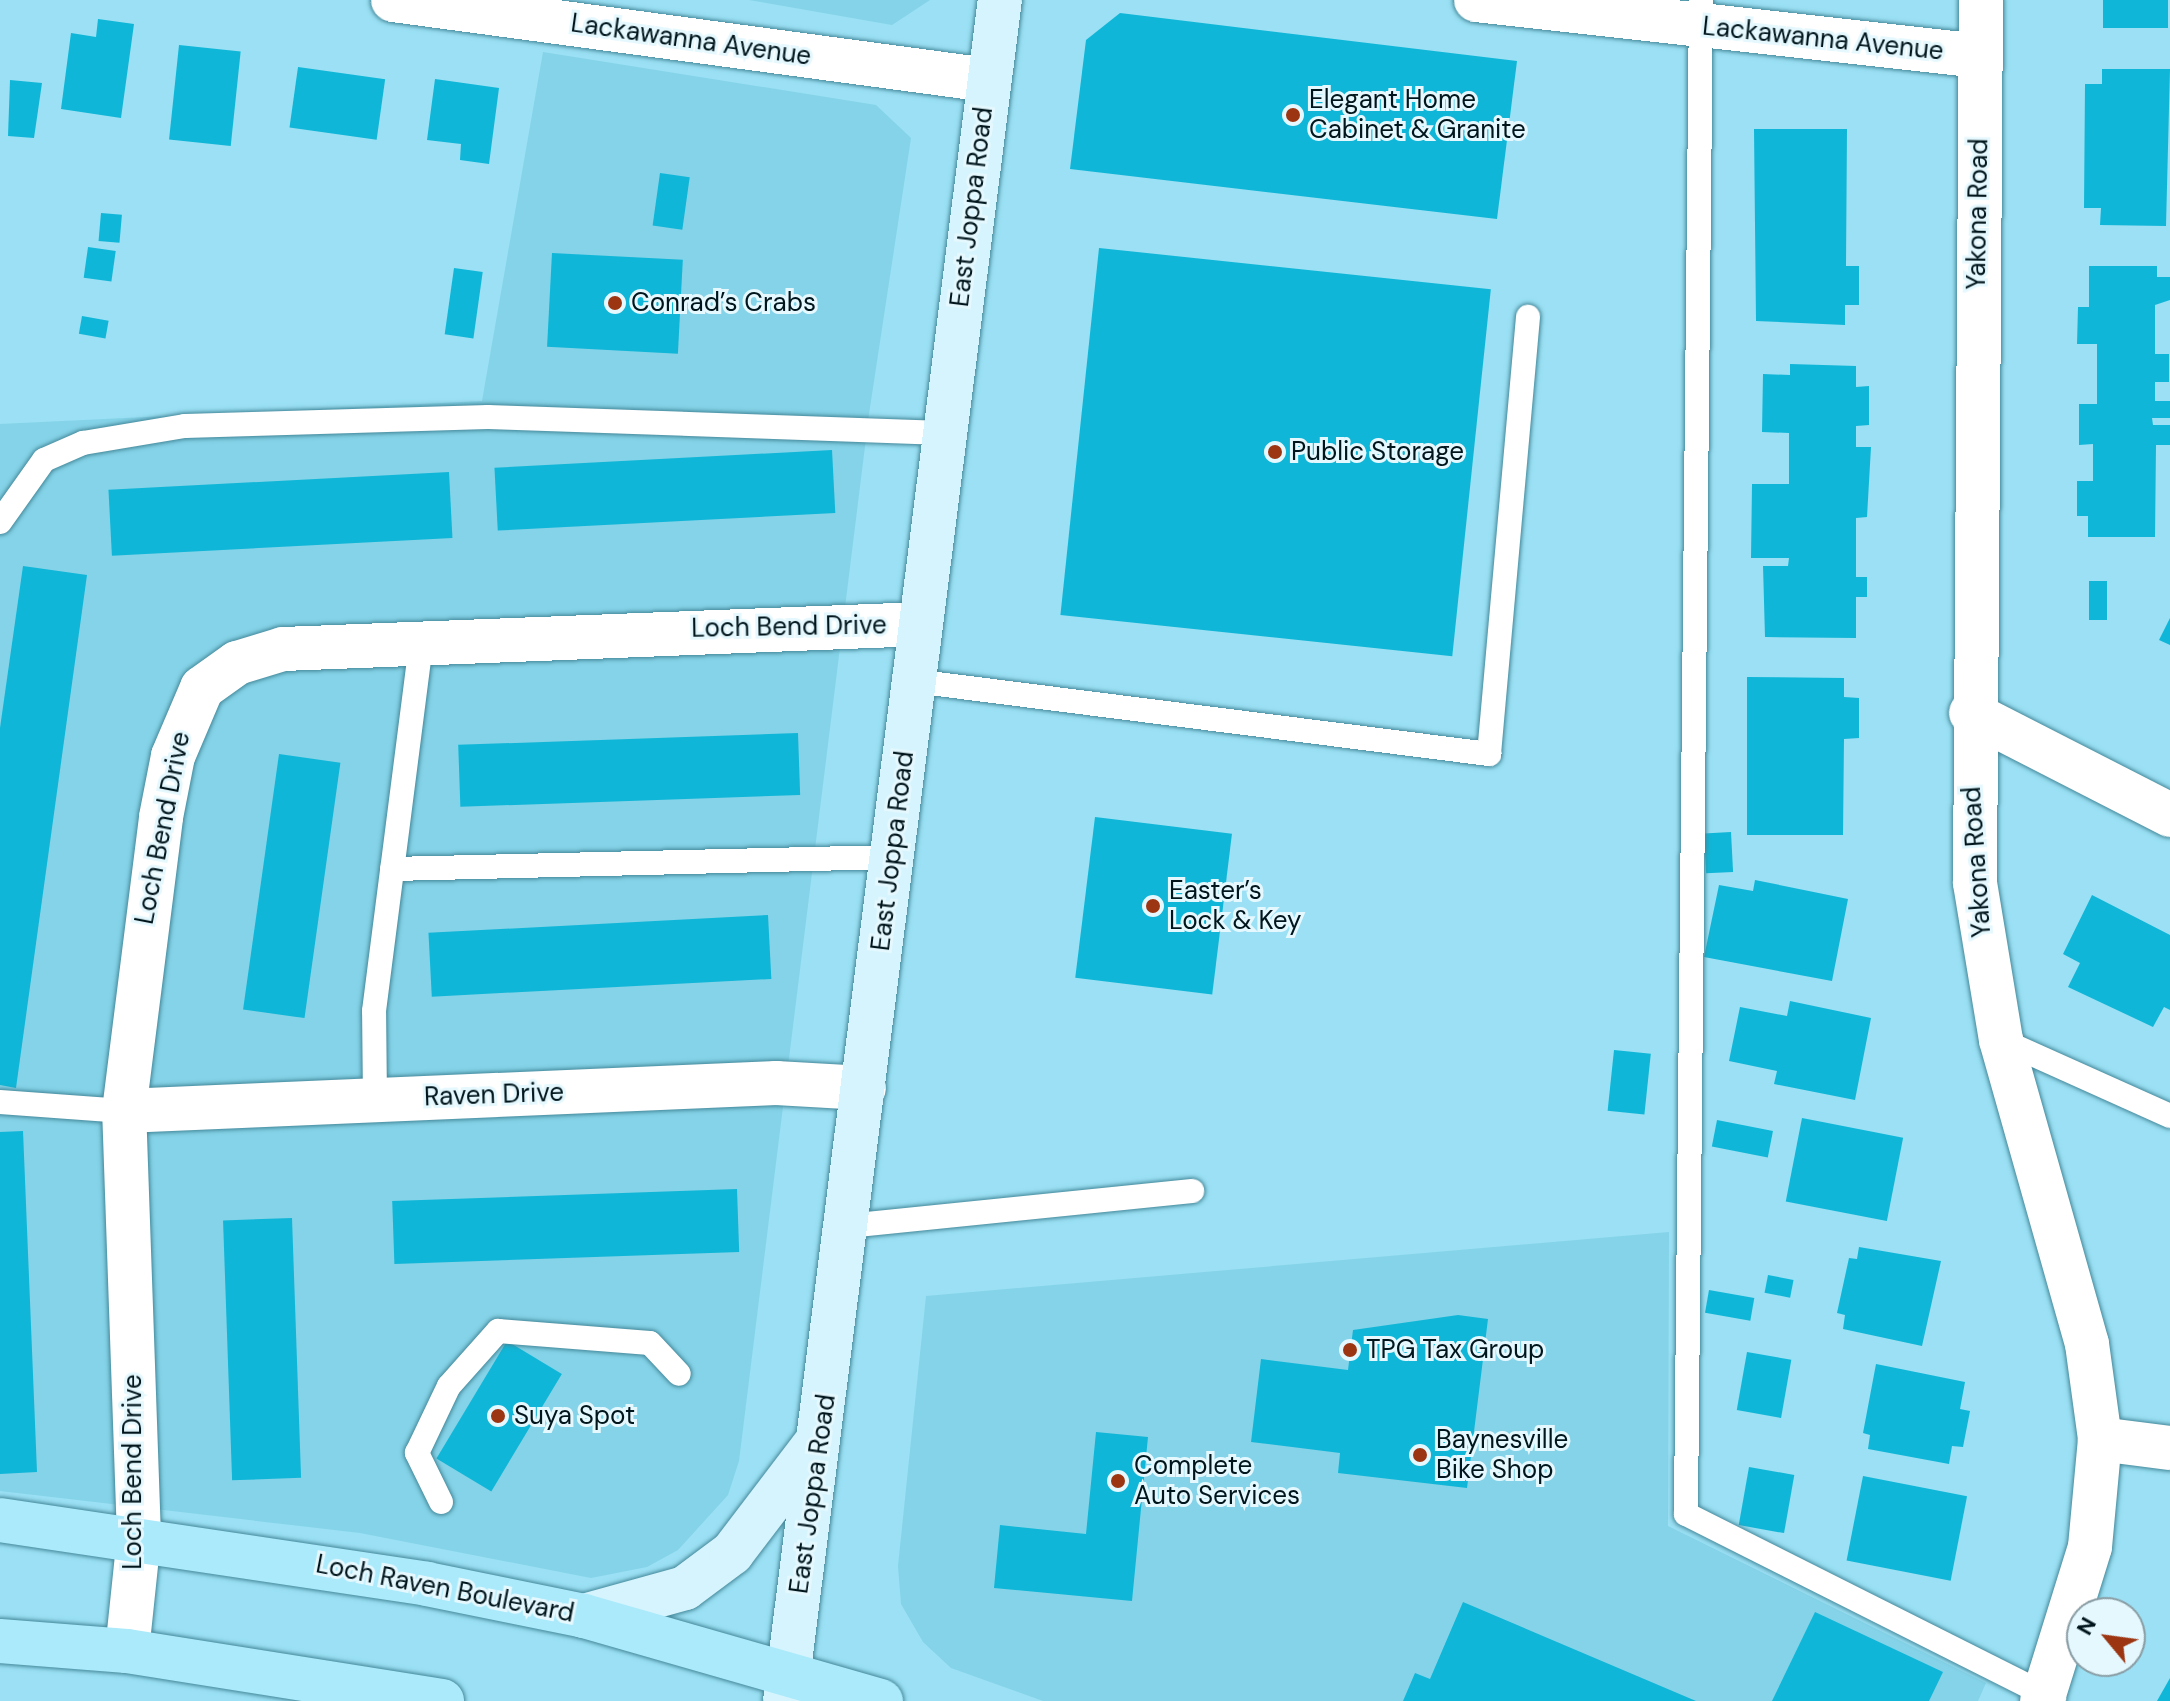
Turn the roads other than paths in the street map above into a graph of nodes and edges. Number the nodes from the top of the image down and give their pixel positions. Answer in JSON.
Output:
{"nodes":[{"id":1,"x":393,"y":0,"type":"edge"},
{"id":2,"x":1000,"y":0,"type":"edge"},
{"id":3,"x":1476,"y":0,"type":"edge"},
{"id":4,"x":1981,"y":0,"type":"edge"},
{"id":5,"x":1610,"y":8,"type":"edge"},
{"id":6,"x":1701,"y":13,"type":"edge"},
{"id":7,"x":1980,"y":56,"type":"junction"},
{"id":8,"x":988,"y":80,"type":"junction"},
{"id":9,"x":1528,"y":317,"type":"dead end"},
{"id":10,"x":944,"y":433,"type":"junction"},
{"id":11,"x":0,"y":522,"type":"edge"},
{"id":12,"x":921,"y":624,"type":"junction"},
{"id":13,"x":421,"y":645,"type":"junction"},
{"id":14,"x":914,"y":681,"type":"junction"},
{"id":15,"x":1971,"y":713,"type":"junction"},
{"id":16,"x":2170,"y":815,"type":"edge"},
{"id":17,"x":892,"y":857,"type":"junction"},
{"id":18,"x":392,"y":869,"type":"junction"},
{"id":19,"x":2001,"y":1040,"type":"junction"},
{"id":20,"x":864,"y":1088,"type":"junction"},
{"id":21,"x":375,"y":1100,"type":"junction"},
{"id":22,"x":0,"y":1102,"type":"edge"},
{"id":23,"x":124,"y":1111,"type":"junction"},
{"id":24,"x":2170,"y":1116,"type":"edge"},
{"id":25,"x":1192,"y":1191,"type":"dead end"},
{"id":26,"x":847,"y":1226,"type":"junction"},
{"id":27,"x":679,"y":1374,"type":"dead end"},
{"id":28,"x":821,"y":1435,"type":"junction"},
{"id":29,"x":2100,"y":1439,"type":"junction"},
{"id":30,"x":2170,"y":1448,"type":"edge"},
{"id":31,"x":441,"y":1502,"type":"dead end"},
{"id":32,"x":0,"y":1520,"type":"edge"},
{"id":33,"x":139,"y":1537,"type":"junction"},
{"id":34,"x":584,"y":1616,"type":"junction"},
{"id":35,"x":0,"y":1641,"type":"edge"},
{"id":36,"x":127,"y":1651,"type":"junction"},
{"id":37,"x":787,"y":1687,"type":"edge"},
{"id":38,"x":2048,"y":1698,"type":"edge"},
{"id":39,"x":435,"y":1700,"type":"edge"},
{"id":40,"x":881,"y":1701,"type":"edge"}],
"edges":[{"from":1,"to":8,"type":"street","name":"Lackawanna Avenue"},
{"from":2,"to":8,"type":"main road","name":"East Joppa Road"},
{"from":3,"to":5,"type":"street","name":"Lackawanna Avenue"},
{"from":4,"to":7,"type":"street","name":"Yakona Road"},
{"from":5,"to":6,"type":"street","name":"Lackawanna Avenue"},
{"from":6,"to":7,"type":"street","name":"Lackawanna Avenue"},
{"from":6,"to":38,"type":"lane"},
{"from":7,"to":15,"type":"street","name":"Yakona Road"},
{"from":8,"to":10,"type":"main road","name":"East Joppa Road"},
{"from":9,"to":14,"type":"lane"},
{"from":10,"to":11,"type":"lane"},
{"from":10,"to":12,"type":"main road","name":"East Joppa Road"},
{"from":12,"to":13,"type":"street","name":"Loch Bend Drive"},
{"from":12,"to":14,"type":"main road","name":"East Joppa Road"},
{"from":13,"to":18,"type":"lane"},
{"from":13,"to":23,"type":"street","name":"Loch Bend Drive"},
{"from":14,"to":17,"type":"main road","name":"East Joppa Road"},
{"from":15,"to":16,"type":"street"},
{"from":15,"to":19,"type":"street","name":"Yakona Road"},
{"from":17,"to":18,"type":"lane"},
{"from":17,"to":20,"type":"main road","name":"East Joppa Road"},
{"from":18,"to":21,"type":"lane"},
{"from":19,"to":24,"type":"lane"},
{"from":19,"to":29,"type":"street","name":"Yakona Road"},
{"from":20,"to":21,"type":"street","name":"Raven Drive"},
{"from":20,"to":26,"type":"main road","name":"East Joppa Road"},
{"from":21,"to":23,"type":"street","name":"Raven Drive"},
{"from":22,"to":23,"type":"lane"},
{"from":23,"to":33,"type":"street","name":"Loch Bend Drive"},
{"from":25,"to":26,"type":"lane"},
{"from":26,"to":28,"type":"main road","name":"East Joppa Road"},
{"from":27,"to":31,"type":"lane"},
{"from":28,"to":34,"type":"main road"},
{"from":28,"to":37,"type":"main road","name":"East Joppa Road"},
{"from":29,"to":30,"type":"street"},
{"from":29,"to":38,"type":"street","name":"Yakona Road"},
{"from":32,"to":33,"type":"main road","name":"Loch Raven Boulevard"},
{"from":33,"to":34,"type":"main road","name":"Loch Raven Boulevard"},
{"from":33,"to":36,"type":"street","name":"Loch Bend Drive"},
{"from":34,"to":37,"type":"main road","name":"Loch Raven Boulevard"},
{"from":35,"to":36,"type":"main road"},
{"from":36,"to":39,"type":"main road"},
{"from":37,"to":40,"type":"main road","name":"Loch Raven Boulevard"}]}
